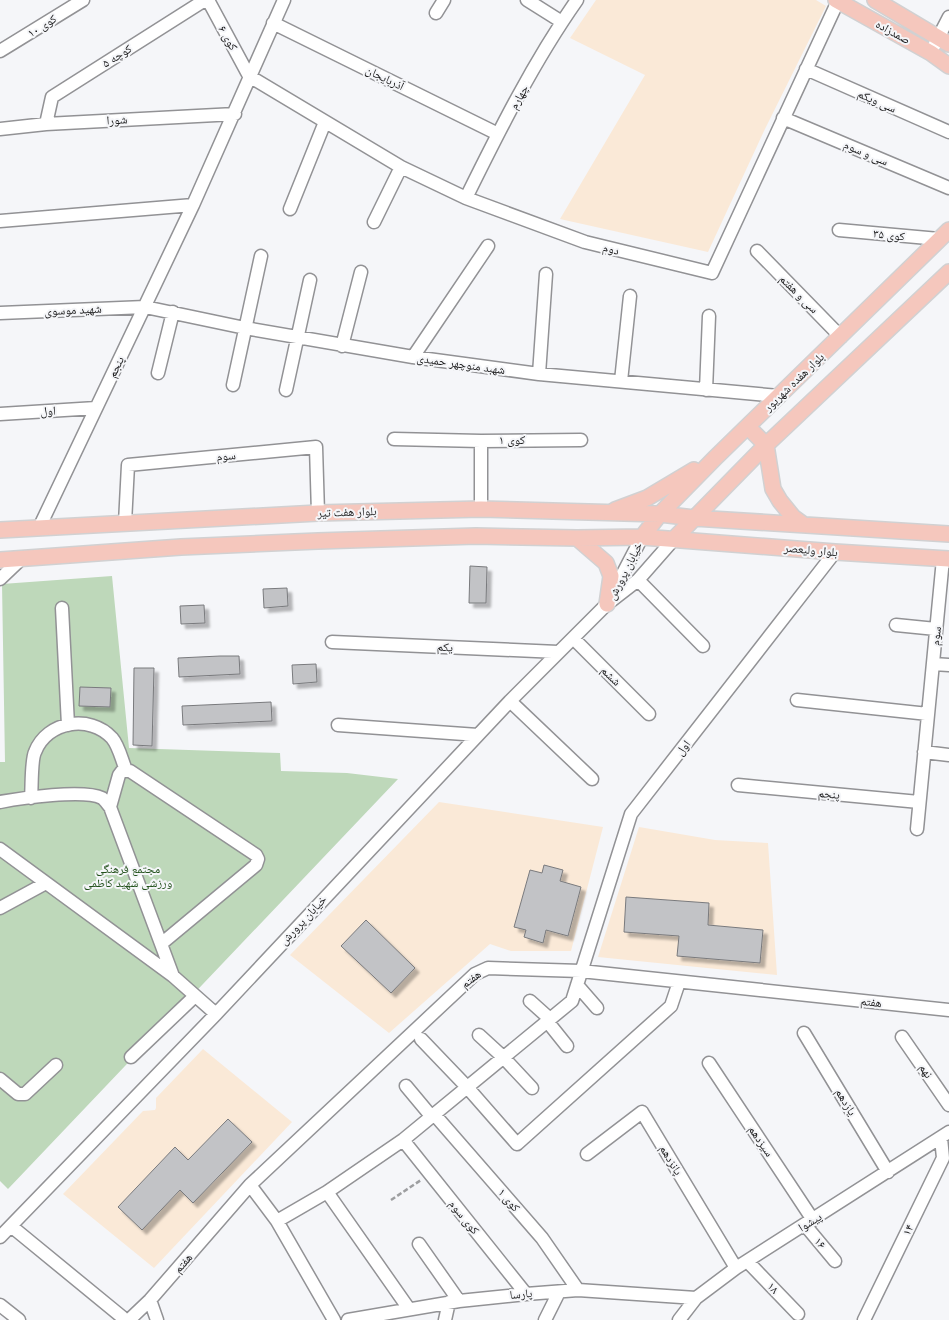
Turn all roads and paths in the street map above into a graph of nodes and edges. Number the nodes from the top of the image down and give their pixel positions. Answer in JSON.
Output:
{"nodes":[{"id":1,"x":83,"y":0,"type":"edge"},
{"id":2,"x":206,"y":0,"type":"edge"},
{"id":3,"x":284,"y":0,"type":"edge"},
{"id":4,"x":444,"y":0,"type":"edge"},
{"id":5,"x":527,"y":0,"type":"edge"},
{"id":6,"x":577,"y":0,"type":"edge"},
{"id":7,"x":838,"y":0,"type":"edge"},
{"id":8,"x":875,"y":0,"type":"edge"},
{"id":9,"x":436,"y":13,"type":"dead end"},
{"id":10,"x":949,"y":18,"type":"edge"},
{"id":11,"x":562,"y":22,"type":"junction"},
{"id":12,"x":273,"y":23,"type":"junction"},
{"id":13,"x":944,"y":41,"type":"edge"},
{"id":14,"x":0,"y":51,"type":"edge"},
{"id":15,"x":930,"y":53,"type":"junction"},
{"id":16,"x":949,"y":66,"type":"edge"},
{"id":17,"x":806,"y":69,"type":"junction"},
{"id":18,"x":249,"y":76,"type":"junction"},
{"id":19,"x":235,"y":114,"type":"junction"},
{"id":20,"x":783,"y":118,"type":"junction"},
{"id":21,"x":325,"y":122,"type":"junction"},
{"id":22,"x":46,"y":124,"type":"junction"},
{"id":23,"x":0,"y":129,"type":"edge"},
{"id":24,"x":949,"y":132,"type":"edge"},
{"id":25,"x":498,"y":134,"type":"junction"},
{"id":26,"x":400,"y":167,"type":"junction"},
{"id":27,"x":949,"y":188,"type":"edge"},
{"id":28,"x":466,"y":198,"type":"junction"},
{"id":29,"x":193,"y":205,"type":"junction"},
{"id":30,"x":290,"y":209,"type":"dead end"},
{"id":31,"x":0,"y":222,"type":"edge"},
{"id":32,"x":374,"y":222,"type":"dead end"},
{"id":33,"x":839,"y":230,"type":"dead end"},
{"id":34,"x":944,"y":235,"type":"edge"},
{"id":35,"x":488,"y":246,"type":"dead end"},
{"id":36,"x":756,"y":251,"type":"dead end"},
{"id":37,"x":261,"y":256,"type":"dead end"},
{"id":38,"x":361,"y":272,"type":"dead end"},
{"id":39,"x":949,"y":272,"type":"edge"},
{"id":40,"x":546,"y":274,"type":"dead end"},
{"id":41,"x":310,"y":280,"type":"dead end"},
{"id":42,"x":630,"y":296,"type":"dead end"},
{"id":43,"x":145,"y":307,"type":"junction"},
{"id":44,"x":173,"y":312,"type":"junction"},
{"id":45,"x":0,"y":313,"type":"edge"},
{"id":46,"x":709,"y":316,"type":"dead end"},
{"id":47,"x":244,"y":328,"type":"junction"},
{"id":48,"x":841,"y":337,"type":"junction"},
{"id":49,"x":298,"y":338,"type":"junction"},
{"id":50,"x":342,"y":346,"type":"junction"},
{"id":51,"x":413,"y":357,"type":"junction"},
{"id":52,"x":158,"y":373,"type":"dead end"},
{"id":53,"x":539,"y":374,"type":"junction"},
{"id":54,"x":621,"y":381,"type":"junction"},
{"id":55,"x":233,"y":385,"type":"dead end"},
{"id":56,"x":286,"y":390,"type":"dead end"},
{"id":57,"x":706,"y":390,"type":"junction"},
{"id":58,"x":780,"y":396,"type":"junction"},
{"id":59,"x":96,"y":408,"type":"junction"},
{"id":60,"x":0,"y":414,"type":"edge"},
{"id":61,"x":748,"y":427,"type":"junction"},
{"id":62,"x":394,"y":439,"type":"dead end"},
{"id":63,"x":481,"y":440,"type":"junction"},
{"id":64,"x":581,"y":440,"type":"dead end"},
{"id":65,"x":766,"y":445,"type":"junction"},
{"id":66,"x":715,"y":458,"type":"junction"},
{"id":67,"x":481,"y":509,"type":"junction"},
{"id":68,"x":318,"y":513,"type":"junction"},
{"id":69,"x":606,"y":513,"type":"junction"},
{"id":70,"x":660,"y":514,"type":"junction"},
{"id":71,"x":694,"y":518,"type":"junction"},
{"id":72,"x":179,"y":520,"type":"junction"},
{"id":73,"x":125,"y":523,"type":"junction"},
{"id":74,"x":804,"y":525,"type":"junction"},
{"id":75,"x":39,"y":528,"type":"junction"},
{"id":76,"x":0,"y":530,"type":"edge"},
{"id":77,"x":949,"y":534,"type":"edge"},
{"id":78,"x":642,"y":537,"type":"junction"},
{"id":79,"x":577,"y":538,"type":"junction"},
{"id":80,"x":674,"y":539,"type":"junction"},
{"id":81,"x":181,"y":547,"type":"junction"},
{"id":82,"x":835,"y":552,"type":"junction"},
{"id":83,"x":21,"y":559,"type":"junction"},
{"id":84,"x":946,"y":559,"type":"edge"},
{"id":85,"x":0,"y":560,"type":"edge"},
{"id":86,"x":0,"y":579,"type":"edge"},
{"id":87,"x":638,"y":580,"type":"junction"},
{"id":88,"x":607,"y":604,"type":"junction"},
{"id":89,"x":62,"y":608,"type":"dead end"},
{"id":90,"x":896,"y":625,"type":"dead end"},
{"id":91,"x":936,"y":629,"type":"junction"},
{"id":92,"x":573,"y":638,"type":"junction"},
{"id":93,"x":332,"y":642,"type":"dead end"},
{"id":94,"x":703,"y":646,"type":"dead end"},
{"id":95,"x":558,"y":652,"type":"junction"},
{"id":96,"x":933,"y":664,"type":"junction"},
{"id":97,"x":949,"y":665,"type":"edge"},
{"id":98,"x":797,"y":700,"type":"dead end"},
{"id":99,"x":510,"y":701,"type":"junction"},
{"id":100,"x":648,"y":714,"type":"dead end"},
{"id":101,"x":928,"y":714,"type":"junction"},
{"id":102,"x":68,"y":725,"type":"junction"},
{"id":103,"x":338,"y":725,"type":"dead end"},
{"id":104,"x":478,"y":735,"type":"junction"},
{"id":105,"x":924,"y":752,"type":"junction"},
{"id":106,"x":949,"y":755,"type":"edge"},
{"id":107,"x":126,"y":770,"type":"junction"},
{"id":108,"x":592,"y":779,"type":"dead end"},
{"id":109,"x":738,"y":785,"type":"dead end"},
{"id":110,"x":32,"y":798,"type":"junction"},
{"id":111,"x":0,"y":802,"type":"edge"},
{"id":112,"x":919,"y":802,"type":"junction"},
{"id":113,"x":110,"y":807,"type":"junction"},
{"id":114,"x":917,"y":829,"type":"dead end"},
{"id":115,"x":0,"y":849,"type":"edge"},
{"id":116,"x":46,"y":883,"type":"junction"},
{"id":117,"x":0,"y":908,"type":"edge"},
{"id":118,"x":161,"y":944,"type":"junction"},
{"id":119,"x":581,"y":971,"type":"junction"},
{"id":120,"x":173,"y":976,"type":"junction"},
{"id":121,"x":679,"y":982,"type":"junction"},
{"id":122,"x":577,"y":986,"type":"junction"},
{"id":123,"x":195,"y":996,"type":"junction"},
{"id":124,"x":530,"y":1000,"type":"dead end"},
{"id":125,"x":597,"y":1008,"type":"dead end"},
{"id":126,"x":949,"y":1010,"type":"edge"},
{"id":127,"x":216,"y":1014,"type":"junction"},
{"id":128,"x":549,"y":1020,"type":"junction"},
{"id":129,"x":804,"y":1033,"type":"dead end"},
{"id":130,"x":479,"y":1035,"type":"dead end"},
{"id":131,"x":902,"y":1037,"type":"dead end"},
{"id":132,"x":421,"y":1039,"type":"dead end"},
{"id":133,"x":566,"y":1046,"type":"dead end"},
{"id":134,"x":131,"y":1057,"type":"dead end"},
{"id":135,"x":503,"y":1057,"type":"junction"},
{"id":136,"x":709,"y":1063,"type":"dead end"},
{"id":137,"x":56,"y":1065,"type":"dead end"},
{"id":138,"x":0,"y":1079,"type":"edge"},
{"id":139,"x":406,"y":1086,"type":"dead end"},
{"id":140,"x":467,"y":1087,"type":"junction"},
{"id":141,"x":532,"y":1088,"type":"dead end"},
{"id":142,"x":949,"y":1105,"type":"edge"},
{"id":143,"x":433,"y":1115,"type":"junction"},
{"id":144,"x":945,"y":1135,"type":"edge"},
{"id":145,"x":403,"y":1140,"type":"junction"},
{"id":146,"x":587,"y":1154,"type":"dead end"},
{"id":147,"x":888,"y":1172,"type":"junction"},
{"id":148,"x":430,"y":1175,"type":"junction"},
{"id":149,"x":250,"y":1185,"type":"junction"},
{"id":150,"x":327,"y":1192,"type":"junction"},
{"id":151,"x":391,"y":1200,"type":"dead end"},
{"id":152,"x":277,"y":1221,"type":"junction"},
{"id":153,"x":809,"y":1223,"type":"junction"},
{"id":154,"x":10,"y":1226,"type":"junction"},
{"id":155,"x":0,"y":1237,"type":"edge"},
{"id":156,"x":418,"y":1244,"type":"dead end"},
{"id":157,"x":835,"y":1261,"type":"dead end"},
{"id":158,"x":742,"y":1264,"type":"junction"},
{"id":159,"x":578,"y":1290,"type":"junction"},
{"id":160,"x":559,"y":1292,"type":"junction"},
{"id":161,"x":526,"y":1294,"type":"junction"},
{"id":162,"x":696,"y":1298,"type":"junction"},
{"id":163,"x":150,"y":1300,"type":"junction"},
{"id":164,"x":454,"y":1302,"type":"junction"},
{"id":165,"x":0,"y":1305,"type":"edge"},
{"id":166,"x":409,"y":1309,"type":"junction"},
{"id":167,"x":798,"y":1314,"type":"dead end"},
{"id":168,"x":125,"y":1318,"type":"edge"},
{"id":169,"x":373,"y":1318,"type":"edge"},
{"id":170,"x":19,"y":1320,"type":"edge"},
{"id":171,"x":157,"y":1320,"type":"edge"},
{"id":172,"x":334,"y":1320,"type":"edge"},
{"id":173,"x":348,"y":1320,"type":"edge"},
{"id":174,"x":445,"y":1320,"type":"edge"},
{"id":175,"x":545,"y":1320,"type":"edge"},
{"id":176,"x":679,"y":1320,"type":"edge"},
{"id":177,"x":864,"y":1320,"type":"edge"}],
"edges":[{"from":1,"to":14,"type":"street","name":"کوی ۱۰"},
{"from":2,"to":18,"type":"street","name":"کوی ۶"},
{"from":2,"to":22,"type":"street","name":"کوچه ۵"},
{"from":3,"to":12,"type":"street","name":"پنجم"},
{"from":4,"to":9,"type":"street"},
{"from":5,"to":11,"type":"street"},
{"from":6,"to":11,"type":"street","name":"چهارم"},
{"from":7,"to":15,"type":"main road","name":"صمدزاده"},
{"from":7,"to":17,"type":"street","name":"دوم"},
{"from":8,"to":13,"type":"main road","name":"صمدزاده"},
{"from":10,"to":13,"type":"street"},
{"from":11,"to":25,"type":"street","name":"چهارم"},
{"from":12,"to":18,"type":"street","name":"پنجم"},
{"from":12,"to":25,"type":"street","name":"آذربایجان"},
{"from":13,"to":15,"type":"street"},
{"from":15,"to":16,"type":"main road","name":"صمدزاده"},
{"from":17,"to":20,"type":"street","name":"دوم"},
{"from":17,"to":24,"type":"street","name":"سی ویکم"},
{"from":18,"to":19,"type":"street","name":"پنجم"},
{"from":18,"to":21,"type":"street","name":"دوم"},
{"from":19,"to":22,"type":"street","name":"شورا"},
{"from":19,"to":29,"type":"street","name":"پنجم"},
{"from":20,"to":27,"type":"street","name":"سی و سوم"},
{"from":20,"to":28,"type":"street","name":"دوم"},
{"from":21,"to":26,"type":"street","name":"دوم"},
{"from":21,"to":30,"type":"street"},
{"from":22,"to":23,"type":"street","name":"شورا"},
{"from":25,"to":28,"type":"street","name":"چهارم"},
{"from":26,"to":28,"type":"street","name":"دوم"},
{"from":26,"to":32,"type":"street"},
{"from":29,"to":31,"type":"street"},
{"from":29,"to":43,"type":"street","name":"پنجم"},
{"from":33,"to":34,"type":"street","name":"کوی ۳۵"},
{"from":34,"to":48,"type":"main road","name":"بلوار هفده شهریور"},
{"from":35,"to":51,"type":"street"},
{"from":36,"to":48,"type":"street","name":"سی و هفتم"},
{"from":37,"to":47,"type":"street"},
{"from":38,"to":50,"type":"street"},
{"from":39,"to":65,"type":"main road"},
{"from":40,"to":53,"type":"street"},
{"from":41,"to":49,"type":"street"},
{"from":42,"to":54,"type":"street"},
{"from":43,"to":44,"type":"street","name":"شهبد منوچهر حمیدی"},
{"from":43,"to":45,"type":"street","name":"شهید موسوی"},
{"from":43,"to":59,"type":"street","name":"پنجم"},
{"from":44,"to":47,"type":"street","name":"شهبد منوچهر حمیدی"},
{"from":44,"to":52,"type":"street"},
{"from":46,"to":57,"type":"street"},
{"from":47,"to":49,"type":"street","name":"شهبد منوچهر حمیدی"},
{"from":47,"to":55,"type":"street"},
{"from":48,"to":58,"type":"main road","name":"بلوار هفده شهریور"},
{"from":49,"to":50,"type":"street","name":"شهبد منوچهر حمیدی"},
{"from":49,"to":56,"type":"street"},
{"from":50,"to":51,"type":"street","name":"شهبد منوچهر حمیدی"},
{"from":51,"to":53,"type":"street","name":"شهبد منوچهر حمیدی"},
{"from":53,"to":54,"type":"street","name":"شهبد منوچهر حمیدی"},
{"from":54,"to":57,"type":"street","name":"شهبد منوچهر حمیدی"},
{"from":57,"to":58,"type":"street","name":"شهبد منوچهر حمیدی"},
{"from":58,"to":61,"type":"main road","name":"بلوار هفده شهریور"},
{"from":59,"to":60,"type":"street","name":"اول"},
{"from":59,"to":75,"type":"street","name":"پنجم"},
{"from":61,"to":65,"type":"main road"},
{"from":61,"to":66,"type":"main road","name":"بلوار هفده شهریور"},
{"from":62,"to":63,"type":"street"},
{"from":63,"to":64,"type":"street","name":"کوی ۱"},
{"from":63,"to":67,"type":"street","name":"کوی ۱"},
{"from":65,"to":71,"type":"main road"},
{"from":65,"to":74,"type":"main road"},
{"from":66,"to":69,"type":"main road"},
{"from":66,"to":70,"type":"main road","name":"بلوار هفده شهریور"},
{"from":67,"to":68,"type":"main road","name":"بلوار هفت تیر"},
{"from":67,"to":69,"type":"main road","name":"بلوار هفت تیر"},
{"from":68,"to":72,"type":"main road","name":"بلوار هفت تیر"},
{"from":68,"to":73,"type":"street","name":"سوم"},
{"from":69,"to":70,"type":"main road","name":"بلوار هفت تیر"},
{"from":70,"to":71,"type":"main road","name":"بلوار هفت تیر"},
{"from":70,"to":78,"type":"main road","name":"بلوار هفده شهریور"},
{"from":71,"to":74,"type":"main road","name":"بلوار ولیعصر"},
{"from":71,"to":80,"type":"main road"},
{"from":72,"to":73,"type":"main road","name":"بلوار هفت تیر"},
{"from":72,"to":81,"type":"main road"},
{"from":73,"to":75,"type":"main road","name":"بلوار هفت تیر"},
{"from":74,"to":77,"type":"main road","name":"بلوار ولیعصر"},
{"from":75,"to":76,"type":"main road","name":"بلوار هفت تیر"},
{"from":78,"to":79,"type":"main road"},
{"from":78,"to":80,"type":"main road"},
{"from":78,"to":88,"type":"street","name":"خیابان پرورش"},
{"from":79,"to":81,"type":"main road"},
{"from":79,"to":88,"type":"main road"},
{"from":80,"to":82,"type":"main road","name":"بلوار ولیعصر"},
{"from":80,"to":87,"type":"street","name":"خیابان پرورش"},
{"from":81,"to":83,"type":"main road"},
{"from":82,"to":84,"type":"main road","name":"بلوار ولیعصر"},
{"from":82,"to":119,"type":"street","name":"اول"},
{"from":83,"to":85,"type":"main road"},
{"from":83,"to":86,"type":"street"},
{"from":84,"to":91,"type":"street","name":"سوم"},
{"from":87,"to":88,"type":"street","name":"خیابان پرورش"},
{"from":87,"to":94,"type":"street"},
{"from":88,"to":92,"type":"street","name":"خیابان پرورش"},
{"from":89,"to":102,"type":"street"},
{"from":90,"to":91,"type":"street"},
{"from":91,"to":96,"type":"street","name":"سوم"},
{"from":92,"to":95,"type":"street","name":"خیابان پرورش"},
{"from":92,"to":100,"type":"street","name":"ششم"},
{"from":93,"to":95,"type":"street","name":"یکم"},
{"from":95,"to":99,"type":"street","name":"خیابان پرورش"},
{"from":96,"to":97,"type":"street"},
{"from":96,"to":101,"type":"street","name":"سوم"},
{"from":98,"to":101,"type":"street"},
{"from":99,"to":104,"type":"street","name":"خیابان پرورش"},
{"from":99,"to":108,"type":"street"},
{"from":101,"to":105,"type":"street","name":"سوم"},
{"from":102,"to":107,"type":"street"},
{"from":102,"to":110,"type":"street"},
{"from":103,"to":104,"type":"street"},
{"from":104,"to":127,"type":"street","name":"خیابان پرورش"},
{"from":105,"to":106,"type":"street"},
{"from":105,"to":112,"type":"street","name":"سوم"},
{"from":107,"to":113,"type":"street"},
{"from":107,"to":118,"type":"street"},
{"from":109,"to":112,"type":"street","name":"پنجم"},
{"from":110,"to":111,"type":"street"},
{"from":110,"to":113,"type":"street"},
{"from":112,"to":114,"type":"street","name":"سوم"},
{"from":113,"to":118,"type":"street"},
{"from":115,"to":116,"type":"street"},
{"from":116,"to":117,"type":"street"},
{"from":116,"to":120,"type":"street"},
{"from":118,"to":120,"type":"street"},
{"from":119,"to":121,"type":"street","name":"هفتم"},
{"from":119,"to":122,"type":"street","name":"اول"},
{"from":119,"to":149,"type":"street","name":"هفتم"},
{"from":120,"to":123,"type":"street"},
{"from":121,"to":126,"type":"street","name":"هفتم"},
{"from":121,"to":140,"type":"street"},
{"from":122,"to":125,"type":"street"},
{"from":122,"to":128,"type":"street","name":"اول"},
{"from":123,"to":127,"type":"street"},
{"from":123,"to":134,"type":"street"},
{"from":124,"to":128,"type":"street"},
{"from":127,"to":154,"type":"street","name":"خیابان پرورش"},
{"from":128,"to":133,"type":"street"},
{"from":128,"to":135,"type":"street","name":"اول"},
{"from":129,"to":147,"type":"street","name":"یازدهم"},
{"from":130,"to":135,"type":"street"},
{"from":131,"to":142,"type":"street","name":"نهم"},
{"from":132,"to":140,"type":"street"},
{"from":135,"to":140,"type":"street","name":"اول"},
{"from":135,"to":141,"type":"street"},
{"from":136,"to":153,"type":"street","name":"سیزدهم"},
{"from":137,"to":138,"type":"street"},
{"from":139,"to":143,"type":"street","name":"کوی ۱"},
{"from":140,"to":143,"type":"street","name":"اول"},
{"from":143,"to":145,"type":"street","name":"اول"},
{"from":143,"to":159,"type":"street","name":"کوی ۱"},
{"from":144,"to":147,"type":"street","name":"پیشوا"},
{"from":144,"to":177,"type":"street","name":"۱۴"},
{"from":145,"to":148,"type":"street","name":"کوی سوم"},
{"from":145,"to":150,"type":"street","name":"اول"},
{"from":146,"to":158,"type":"street","name":"پانزدهم"},
{"from":147,"to":153,"type":"street","name":"پیشوا"},
{"from":148,"to":151,"type":"path"},
{"from":148,"to":161,"type":"street","name":"کوی سوم"},
{"from":149,"to":152,"type":"street"},
{"from":149,"to":163,"type":"street","name":"هفتم"},
{"from":150,"to":152,"type":"street","name":"اول"},
{"from":150,"to":166,"type":"street"},
{"from":152,"to":172,"type":"street"},
{"from":153,"to":157,"type":"street","name":"۱۶"},
{"from":153,"to":158,"type":"street","name":"پیشوا"},
{"from":154,"to":155,"type":"street","name":"خیابان پرورش"},
{"from":154,"to":168,"type":"street"},
{"from":156,"to":164,"type":"street"},
{"from":158,"to":162,"type":"street","name":"پیشوا"},
{"from":158,"to":167,"type":"street","name":"۱۸"},
{"from":159,"to":160,"type":"street","name":"پارسا"},
{"from":159,"to":162,"type":"street","name":"پارسا"},
{"from":160,"to":161,"type":"street","name":"پارسا"},
{"from":160,"to":175,"type":"street"},
{"from":161,"to":164,"type":"street","name":"پارسا"},
{"from":162,"to":176,"type":"street","name":"پیشوا"},
{"from":163,"to":168,"type":"street","name":"هفتم"},
{"from":163,"to":171,"type":"street"},
{"from":164,"to":166,"type":"street","name":"پارسا"},
{"from":164,"to":174,"type":"street"},
{"from":165,"to":170,"type":"street"},
{"from":166,"to":169,"type":"street","name":"پارسا"},
{"from":169,"to":173,"type":"street","name":"پارسا"}]}
